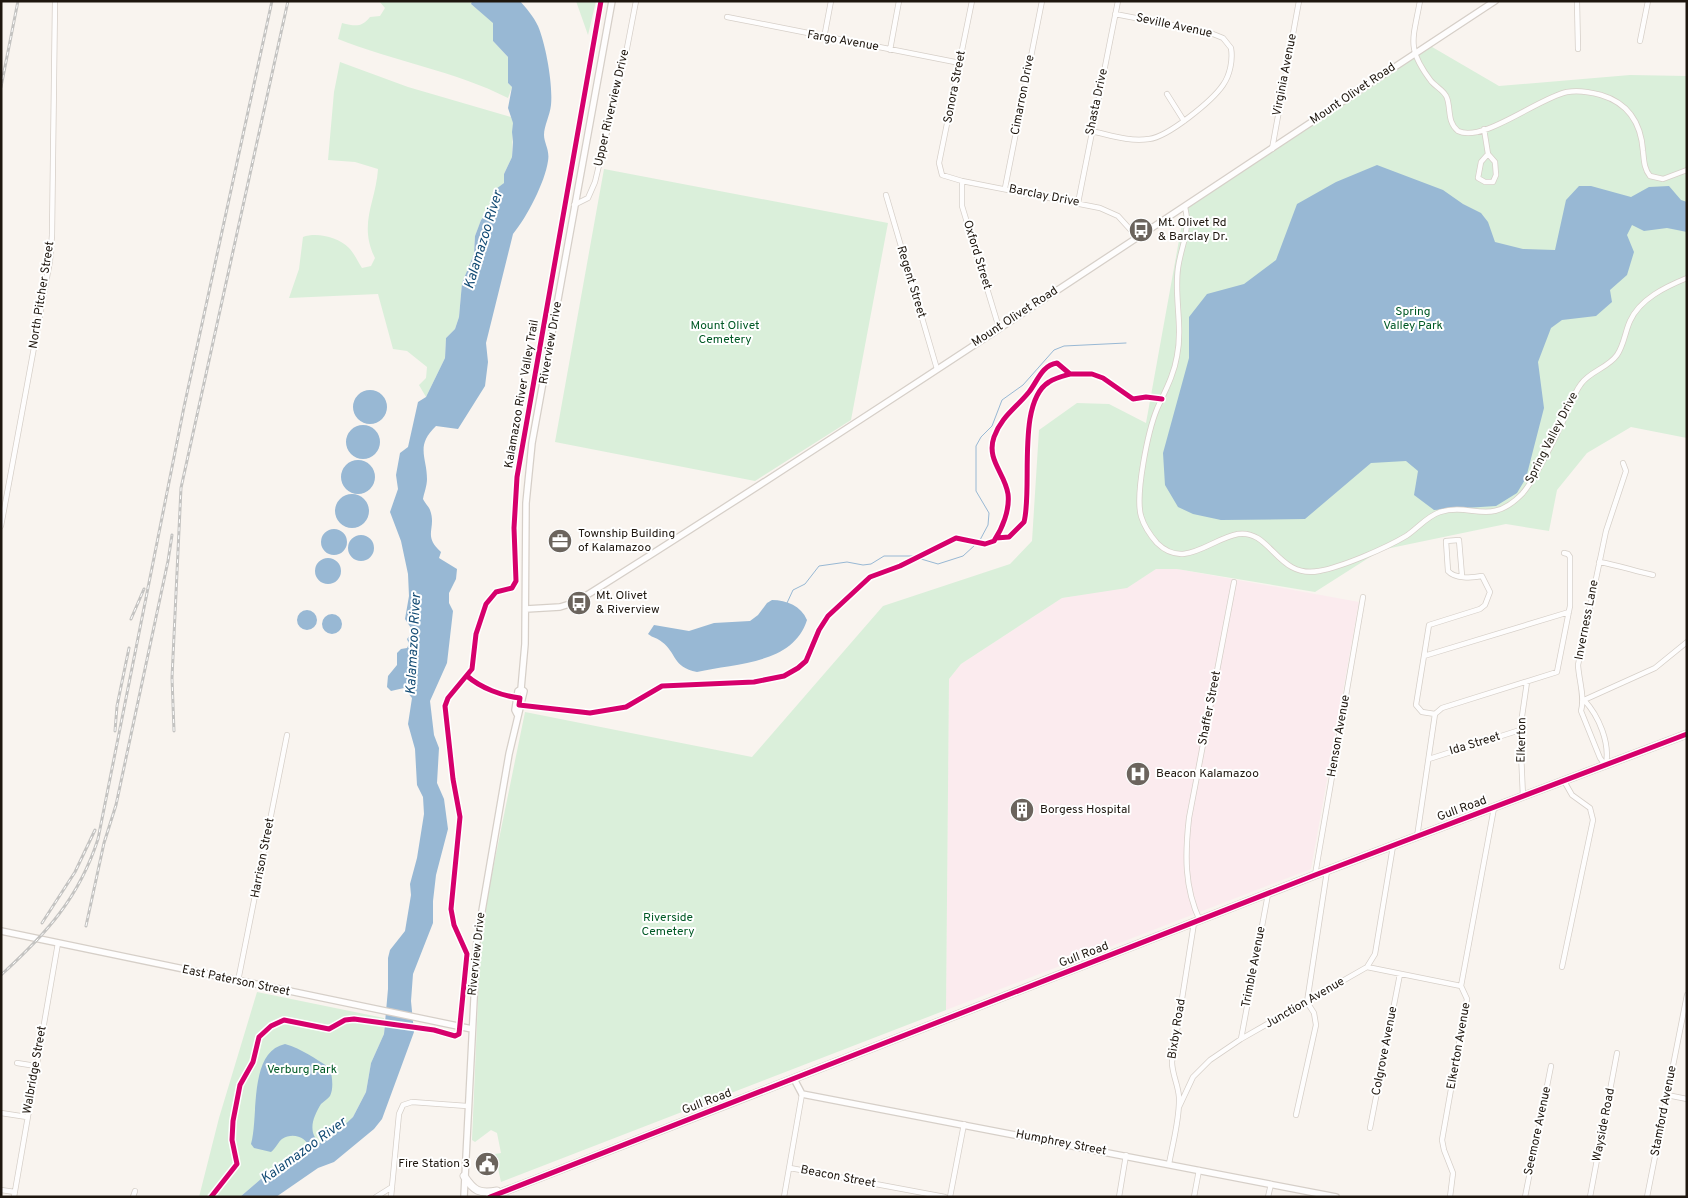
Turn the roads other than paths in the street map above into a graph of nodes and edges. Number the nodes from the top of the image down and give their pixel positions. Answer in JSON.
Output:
{"nodes":[{"id":1,"x":55,"y":1,"type":"edge"},
{"id":2,"x":612,"y":1,"type":"edge"},
{"id":3,"x":636,"y":1,"type":"edge"},
{"id":4,"x":831,"y":1,"type":"edge"},
{"id":5,"x":899,"y":1,"type":"edge"},
{"id":6,"x":972,"y":1,"type":"edge"},
{"id":7,"x":1042,"y":1,"type":"edge"},
{"id":8,"x":1118,"y":1,"type":"edge"},
{"id":9,"x":1299,"y":1,"type":"edge"},
{"id":10,"x":1420,"y":1,"type":"edge"},
{"id":11,"x":1495,"y":1,"type":"edge"},
{"id":12,"x":1576,"y":1,"type":"edge"},
{"id":13,"x":1648,"y":1,"type":"edge"},
{"id":14,"x":1115,"y":14,"type":"junction"},
{"id":15,"x":727,"y":18,"type":"dead end"},
{"id":16,"x":824,"y":38,"type":"junction"},
{"id":17,"x":1640,"y":41,"type":"dead end"},
{"id":18,"x":1578,"y":49,"type":"dead end"},
{"id":19,"x":890,"y":50,"type":"junction"},
{"id":20,"x":1414,"y":54,"type":"junction"},
{"id":21,"x":960,"y":64,"type":"junction"},
{"id":22,"x":1167,"y":94,"type":"dead end"},
{"id":23,"x":1184,"y":121,"type":"junction"},
{"id":24,"x":1484,"y":129,"type":"junction"},
{"id":25,"x":1091,"y":131,"type":"junction"},
{"id":26,"x":1272,"y":149,"type":"junction"},
{"id":27,"x":1488,"y":154,"type":"junction"},
{"id":28,"x":1687,"y":170,"type":"edge"},
{"id":29,"x":941,"y":172,"type":"joint"},
{"id":30,"x":962,"y":181,"type":"junction"},
{"id":31,"x":1005,"y":188,"type":"junction"},
{"id":32,"x":886,"y":195,"type":"dead end"},
{"id":33,"x":1078,"y":203,"type":"junction"},
{"id":34,"x":574,"y":205,"type":"junction"},
{"id":35,"x":1185,"y":207,"type":"junction"},
{"id":36,"x":1138,"y":238,"type":"junction"},
{"id":37,"x":1687,"y":278,"type":"edge"},
{"id":38,"x":999,"y":328,"type":"junction"},
{"id":39,"x":937,"y":368,"type":"junction"},
{"id":40,"x":1623,"y":463,"type":"dead end"},
{"id":41,"x":1,"y":526,"type":"edge"},
{"id":42,"x":1564,"y":553,"type":"dead end"},
{"id":43,"x":1599,"y":562,"type":"junction"},
{"id":44,"x":1653,"y":575,"type":"dead end"},
{"id":45,"x":1462,"y":576,"type":"junction"},
{"id":46,"x":1234,"y":582,"type":"dead end"},
{"id":47,"x":1363,"y":597,"type":"dead end"},
{"id":48,"x":526,"y":609,"type":"junction"},
{"id":49,"x":1569,"y":612,"type":"junction"},
{"id":50,"x":1687,"y":642,"type":"edge"},
{"id":51,"x":1424,"y":656,"type":"junction"},
{"id":52,"x":1524,"y":683,"type":"junction"},
{"id":53,"x":1584,"y":700,"type":"junction"},
{"id":54,"x":1435,"y":714,"type":"junction"},
{"id":55,"x":1520,"y":730,"type":"junction"},
{"id":56,"x":1687,"y":734,"type":"edge"},
{"id":57,"x":287,"y":736,"type":"dead end"},
{"id":58,"x":1429,"y":759,"type":"junction"},
{"id":59,"x":1606,"y":766,"type":"junction"},
{"id":60,"x":1564,"y":780,"type":"junction"},
{"id":61,"x":1523,"y":797,"type":"junction"},
{"id":62,"x":1494,"y":808,"type":"junction"},
{"id":63,"x":1417,"y":837,"type":"junction"},
{"id":64,"x":1393,"y":846,"type":"junction"},
{"id":65,"x":1327,"y":870,"type":"junction"},
{"id":66,"x":1315,"y":875,"type":"junction"},
{"id":67,"x":1268,"y":894,"type":"junction"},
{"id":68,"x":1197,"y":922,"type":"junction"},
{"id":69,"x":1,"y":931,"type":"edge"},
{"id":70,"x":58,"y":943,"type":"junction"},
{"id":71,"x":1367,"y":967,"type":"junction"},
{"id":72,"x":1562,"y":967,"type":"dead end"},
{"id":73,"x":1400,"y":974,"type":"junction"},
{"id":74,"x":238,"y":981,"type":"junction"},
{"id":75,"x":1461,"y":986,"type":"junction"},
{"id":76,"x":1687,"y":995,"type":"edge"},
{"id":77,"x":1307,"y":1002,"type":"junction"},
{"id":78,"x":472,"y":1029,"type":"junction"},
{"id":79,"x":1241,"y":1039,"type":"junction"},
{"id":80,"x":1617,"y":1053,"type":"dead end"},
{"id":81,"x":16,"y":1063,"type":"dead end"},
{"id":82,"x":36,"y":1066,"type":"junction"},
{"id":83,"x":1551,"y":1066,"type":"dead end"},
{"id":84,"x":794,"y":1079,"type":"junction"},
{"id":85,"x":802,"y":1094,"type":"junction"},
{"id":86,"x":1667,"y":1095,"type":"junction"},
{"id":87,"x":1687,"y":1099,"type":"edge"},
{"id":88,"x":467,"y":1106,"type":"junction"},
{"id":89,"x":1179,"y":1107,"type":"junction"},
{"id":90,"x":1,"y":1114,"type":"edge"},
{"id":91,"x":1296,"y":1115,"type":"dead end"},
{"id":92,"x":27,"y":1117,"type":"junction"},
{"id":93,"x":964,"y":1124,"type":"junction"},
{"id":94,"x":1370,"y":1128,"type":"dead end"},
{"id":95,"x":1126,"y":1155,"type":"junction"},
{"id":96,"x":1169,"y":1164,"type":"junction"},
{"id":97,"x":790,"y":1168,"type":"junction"},
{"id":98,"x":1199,"y":1170,"type":"junction"},
{"id":99,"x":464,"y":1176,"type":"junction"},
{"id":100,"x":1271,"y":1184,"type":"junction"},
{"id":101,"x":392,"y":1187,"type":"junction"},
{"id":102,"x":507,"y":1189,"type":"junction"},
{"id":103,"x":1,"y":1190,"type":"edge"},
{"id":104,"x":15,"y":1194,"type":"edge"},
{"id":105,"x":376,"y":1197,"type":"edge"},
{"id":106,"x":391,"y":1197,"type":"edge"},
{"id":107,"x":464,"y":1197,"type":"edge"},
{"id":108,"x":490,"y":1197,"type":"edge"},
{"id":109,"x":784,"y":1197,"type":"edge"},
{"id":110,"x":945,"y":1197,"type":"edge"},
{"id":111,"x":950,"y":1197,"type":"edge"},
{"id":112,"x":1119,"y":1197,"type":"edge"},
{"id":113,"x":1194,"y":1197,"type":"edge"},
{"id":114,"x":1268,"y":1197,"type":"edge"},
{"id":115,"x":1336,"y":1197,"type":"edge"},
{"id":116,"x":1450,"y":1197,"type":"edge"},
{"id":117,"x":1525,"y":1197,"type":"edge"},
{"id":118,"x":1590,"y":1197,"type":"edge"},
{"id":119,"x":1647,"y":1197,"type":"edge"}],
"edges":[{"from":1,"to":41,"type":"street","name":"North Pitcher Street"},
{"from":2,"to":34,"type":"street","name":"Riverview Drive"},
{"from":3,"to":34,"type":"street","name":"Upper Riverview Drive"},
{"from":4,"to":16,"type":"street"},
{"from":5,"to":19,"type":"street"},
{"from":6,"to":21,"type":"street","name":"Sonora Street"},
{"from":7,"to":31,"type":"street","name":"Cimarron Drive"},
{"from":8,"to":14,"type":"street","name":"Shasta Drive"},
{"from":9,"to":26,"type":"street","name":"Virginia Avenue"},
{"from":10,"to":20,"type":"street"},
{"from":11,"to":20,"type":"street","name":"Mount Olivet Road"},
{"from":12,"to":18,"type":"street"},
{"from":13,"to":17,"type":"street"},
{"from":14,"to":23,"type":"street","name":"Seville Avenue"},
{"from":14,"to":25,"type":"street","name":"Shasta Drive"},
{"from":15,"to":16,"type":"street","name":"Fargo Avenue"},
{"from":16,"to":19,"type":"street","name":"Fargo Avenue"},
{"from":19,"to":21,"type":"street","name":"Fargo Avenue"},
{"from":20,"to":24,"type":"street"},
{"from":20,"to":26,"type":"street","name":"Mount Olivet Road"},
{"from":21,"to":29,"type":"street","name":"Sonora Street"},
{"from":22,"to":23,"type":"street"},
{"from":23,"to":25,"type":"street"},
{"from":24,"to":27,"type":"street"},
{"from":24,"to":28,"type":"street"},
{"from":25,"to":33,"type":"street","name":"Shasta Drive"},
{"from":26,"to":35,"type":"street","name":"Mount Olivet Road"},
{"from":27,"to":27,"type":"street"},
{"from":29,"to":30,"type":"street","name":"Barclay Drive"},
{"from":30,"to":31,"type":"street","name":"Barclay Drive"},
{"from":30,"to":38,"type":"street","name":"Oxford Street"},
{"from":31,"to":33,"type":"street","name":"Barclay Drive"},
{"from":32,"to":39,"type":"street","name":"Regent Street"},
{"from":33,"to":36,"type":"street","name":"Barclay Drive"},
{"from":34,"to":48,"type":"street","name":"Riverview Drive"},
{"from":35,"to":36,"type":"street","name":"Mount Olivet Road"},
{"from":35,"to":37,"type":"street","name":"Spring Valley Drive"},
{"from":36,"to":38,"type":"street","name":"Mount Olivet Road"},
{"from":38,"to":39,"type":"street","name":"Mount Olivet Road"},
{"from":39,"to":48,"type":"street","name":"Mount Olivet Road"},
{"from":40,"to":43,"type":"street","name":"Inverness Lane"},
{"from":42,"to":49,"type":"street"},
{"from":43,"to":44,"type":"street"},
{"from":43,"to":53,"type":"street","name":"Inverness Lane"},
{"from":45,"to":45,"type":"street"},
{"from":45,"to":51,"type":"street"},
{"from":46,"to":68,"type":"street","name":"Shaffer Street"},
{"from":47,"to":66,"type":"street","name":"Henson Avenue"},
{"from":48,"to":78,"type":"street","name":"Riverview Drive"},
{"from":49,"to":51,"type":"street"},
{"from":49,"to":52,"type":"street"},
{"from":50,"to":53,"type":"street"},
{"from":51,"to":54,"type":"street"},
{"from":52,"to":54,"type":"street"},
{"from":52,"to":55,"type":"street","name":"Elkerton"},
{"from":53,"to":59,"type":"street"},
{"from":53,"to":59,"type":"street","name":"Inverness Lane"},
{"from":54,"to":58,"type":"street"},
{"from":55,"to":58,"type":"street","name":"Ida Street"},
{"from":55,"to":61,"type":"street","name":"Elkerton"},
{"from":56,"to":59,"type":"main road","name":"Gull Road"},
{"from":57,"to":74,"type":"street","name":"Harrison Street"},
{"from":58,"to":63,"type":"street"},
{"from":59,"to":60,"type":"main road","name":"Gull Road"},
{"from":60,"to":61,"type":"main road","name":"Gull Road"},
{"from":60,"to":72,"type":"street"},
{"from":61,"to":62,"type":"main road","name":"Gull Road"},
{"from":62,"to":63,"type":"main road","name":"Gull Road"},
{"from":62,"to":75,"type":"street","name":"Elkerton Avenue"},
{"from":63,"to":64,"type":"main road","name":"Gull Road"},
{"from":64,"to":65,"type":"main road","name":"Gull Road"},
{"from":64,"to":71,"type":"street"},
{"from":65,"to":66,"type":"main road","name":"Gull Road"},
{"from":65,"to":77,"type":"street"},
{"from":66,"to":67,"type":"main road","name":"Gull Road"},
{"from":67,"to":68,"type":"main road","name":"Gull Road"},
{"from":67,"to":79,"type":"street","name":"Trimble Avenue"},
{"from":68,"to":84,"type":"main road","name":"Gull Road"},
{"from":68,"to":89,"type":"street","name":"Bixby Road"},
{"from":69,"to":70,"type":"street","name":"East Paterson Street"},
{"from":70,"to":74,"type":"street","name":"East Paterson Street"},
{"from":70,"to":82,"type":"street","name":"Walbridge Street"},
{"from":71,"to":73,"type":"street"},
{"from":71,"to":77,"type":"street","name":"Junction Avenue"},
{"from":73,"to":75,"type":"street"},
{"from":73,"to":94,"type":"street","name":"Colgrove Avenue"},
{"from":74,"to":78,"type":"street","name":"East Paterson Street"},
{"from":75,"to":116,"type":"street","name":"Elkerton Avenue"},
{"from":76,"to":86,"type":"street","name":"Stamford Avenue"},
{"from":77,"to":79,"type":"street","name":"Junction Avenue"},
{"from":77,"to":91,"type":"street"},
{"from":78,"to":88,"type":"street","name":"Riverview Drive"},
{"from":79,"to":89,"type":"street","name":"Junction Avenue"},
{"from":80,"to":118,"type":"street","name":"Wayside Road"},
{"from":81,"to":82,"type":"street"},
{"from":82,"to":92,"type":"street","name":"Walbridge Street"},
{"from":83,"to":117,"type":"street","name":"Seemore Avenue"},
{"from":84,"to":85,"type":"street"},
{"from":84,"to":102,"type":"main road","name":"Gull Road"},
{"from":85,"to":93,"type":"street","name":"Humphrey Street"},
{"from":85,"to":97,"type":"street"},
{"from":86,"to":87,"type":"street"},
{"from":86,"to":119,"type":"street","name":"Stamford Avenue"},
{"from":88,"to":99,"type":"street","name":"Riverview Drive"},
{"from":88,"to":101,"type":"street"},
{"from":89,"to":96,"type":"street","name":"Bixby Road"},
{"from":90,"to":92,"type":"street"},
{"from":92,"to":104,"type":"street","name":"Walbridge Street"},
{"from":93,"to":95,"type":"street","name":"Humphrey Street"},
{"from":93,"to":111,"type":"street"},
{"from":95,"to":96,"type":"street","name":"Humphrey Street"},
{"from":95,"to":112,"type":"street"},
{"from":96,"to":98,"type":"street","name":"Humphrey Street"},
{"from":97,"to":109,"type":"street"},
{"from":97,"to":110,"type":"street","name":"Beacon Street"},
{"from":98,"to":100,"type":"street","name":"Humphrey Street"},
{"from":98,"to":113,"type":"street"},
{"from":99,"to":102,"type":"main road"},
{"from":99,"to":107,"type":"street","name":"Riverview Drive"},
{"from":100,"to":114,"type":"street"},
{"from":100,"to":115,"type":"street","name":"Humphrey Street"},
{"from":101,"to":105,"type":"street"},
{"from":101,"to":106,"type":"street"},
{"from":102,"to":108,"type":"main road","name":"Gull Road"},
{"from":103,"to":104,"type":"street"}]}
